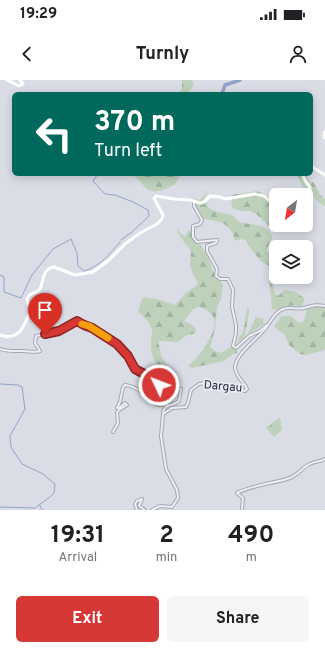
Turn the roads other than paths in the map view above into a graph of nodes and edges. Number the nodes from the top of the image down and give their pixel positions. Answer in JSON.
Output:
{"nodes":[{"id":1,"x":7,"y":80,"type":"edge"},
{"id":2,"x":20,"y":80,"type":"edge"},
{"id":3,"x":325,"y":132,"type":"edge"},
{"id":4,"x":325,"y":138,"type":"edge"},
{"id":5,"x":313,"y":167,"type":"edge"},
{"id":6,"x":325,"y":175,"type":"edge"},
{"id":7,"x":303,"y":176,"type":"edge"},
{"id":8,"x":310,"y":188,"type":"edge"},
{"id":9,"x":269,"y":200,"type":"edge"},
{"id":10,"x":194,"y":202,"type":"junction"},
{"id":11,"x":325,"y":306,"type":"edge"},
{"id":12,"x":270,"y":323,"type":"junction"},
{"id":13,"x":0,"y":335,"type":"edge"},
{"id":14,"x":0,"y":349,"type":"edge"},
{"id":15,"x":169,"y":405,"type":"junction"},
{"id":16,"x":163,"y":414,"type":"junction"},
{"id":17,"x":113,"y":432,"type":"dead end"},
{"id":18,"x":325,"y":459,"type":"edge"},
{"id":19,"x":137,"y":510,"type":"edge"},
{"id":20,"x":145,"y":510,"type":"edge"},
{"id":21,"x":152,"y":510,"type":"edge"},
{"id":22,"x":242,"y":510,"type":"edge"}],
"edges":[{"from":1,"to":2,"type":"street"},
{"from":3,"to":4,"type":"street"},
{"from":5,"to":6,"type":"street"},
{"from":7,"to":8,"type":"street"},
{"from":9,"to":10,"type":"street"},
{"from":10,"to":12,"type":"street"},
{"from":10,"to":13,"type":"street"},
{"from":11,"to":12,"type":"street","name":"Dargau"},
{"from":12,"to":16,"type":"street","name":"Dargau"},
{"from":14,"to":15,"type":"street"},
{"from":15,"to":16,"type":"street"},
{"from":15,"to":17,"type":"street"},
{"from":16,"to":21,"type":"street"},
{"from":18,"to":22,"type":"street"},
{"from":19,"to":20,"type":"street"}]}
